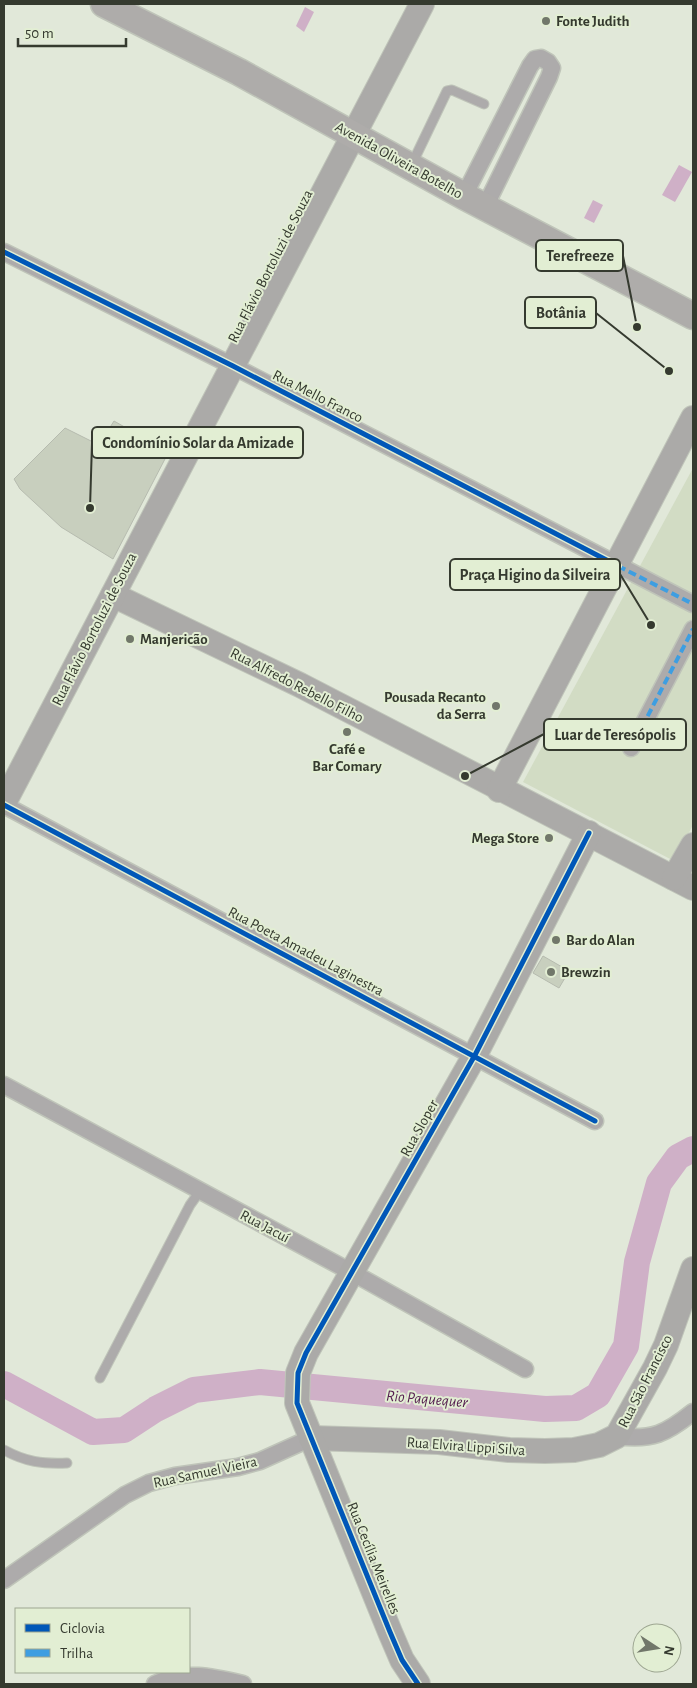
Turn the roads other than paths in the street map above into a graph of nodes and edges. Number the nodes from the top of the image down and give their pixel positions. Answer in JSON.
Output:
{"nodes":[{"id":1,"x":104,"y":4,"type":"edge"},
{"id":2,"x":422,"y":4,"type":"edge"},
{"id":3,"x":484,"y":104,"type":"dead end"},
{"id":4,"x":352,"y":134,"type":"junction"},
{"id":5,"x":411,"y":167,"type":"junction"},
{"id":6,"x":475,"y":202,"type":"junction"},
{"id":7,"x":4,"y":252,"type":"edge"},
{"id":8,"x":693,"y":316,"type":"edge"},
{"id":9,"x":233,"y":366,"type":"junction"},
{"id":10,"x":693,"y":418,"type":"edge"},
{"id":11,"x":618,"y":566,"type":"junction"},
{"id":12,"x":112,"y":595,"type":"junction"},
{"id":13,"x":693,"y":604,"type":"edge"},
{"id":14,"x":693,"y":629,"type":"edge"},
{"id":15,"x":631,"y":748,"type":"dead end"},
{"id":16,"x":499,"y":790,"type":"junction"},
{"id":17,"x":4,"y":804,"type":"edge"},
{"id":18,"x":589,"y":833,"type":"junction"},
{"id":19,"x":693,"y":845,"type":"edge"},
{"id":20,"x":684,"y":883,"type":"edge"},
{"id":21,"x":475,"y":1055,"type":"junction"},
{"id":22,"x":4,"y":1085,"type":"edge"},
{"id":23,"x":595,"y":1121,"type":"dead end"},
{"id":24,"x":200,"y":1191,"type":"junction"},
{"id":25,"x":693,"y":1269,"type":"edge"},
{"id":26,"x":353,"y":1272,"type":"junction"},
{"id":27,"x":525,"y":1370,"type":"dead end"},
{"id":28,"x":100,"y":1378,"type":"dead end"},
{"id":29,"x":693,"y":1412,"type":"edge"},
{"id":30,"x":617,"y":1436,"type":"junction"},
{"id":31,"x":311,"y":1438,"type":"junction"},
{"id":32,"x":4,"y":1450,"type":"edge"},
{"id":33,"x":67,"y":1463,"type":"dead end"},
{"id":34,"x":4,"y":1580,"type":"edge"},
{"id":35,"x":155,"y":1684,"type":"edge"},
{"id":36,"x":243,"y":1684,"type":"edge"},
{"id":37,"x":418,"y":1684,"type":"edge"}],
"edges":[{"from":1,"to":4,"type":"main road","name":"Avenida Oliveira Botelho"},
{"from":2,"to":4,"type":"street","name":"Rua Flávio Bortoluzi de Souza"},
{"from":3,"to":5,"type":"lane"},
{"from":4,"to":5,"type":"main road","name":"Avenida Oliveira Botelho"},
{"from":4,"to":9,"type":"street","name":"Rua Flávio Bortoluzi de Souza"},
{"from":5,"to":6,"type":"main road","name":"Avenida Oliveira Botelho"},
{"from":6,"to":6,"type":"street"},
{"from":6,"to":8,"type":"main road","name":"Avenida Oliveira Botelho"},
{"from":7,"to":9,"type":"street","name":"Rua Mello Franco"},
{"from":9,"to":11,"type":"street","name":"Rua Mello Franco"},
{"from":9,"to":12,"type":"street","name":"Rua Flávio Bortoluzi de Souza"},
{"from":10,"to":11,"type":"street"},
{"from":11,"to":13,"type":"street","name":"Rua Mello Franco"},
{"from":11,"to":16,"type":"street"},
{"from":12,"to":16,"type":"street","name":"Rua Alfredo Rebello Filho"},
{"from":12,"to":17,"type":"street","name":"Rua Flávio Bortoluzi de Souza"},
{"from":14,"to":15,"type":"street"},
{"from":16,"to":18,"type":"street","name":"Rua Alfredo Rebello Filho"},
{"from":17,"to":21,"type":"street","name":"Rua Poeta Amadeu Laginestra"},
{"from":18,"to":20,"type":"street","name":"Rua Alfredo Rebello Filho"},
{"from":18,"to":21,"type":"street","name":"Rua Sloper"},
{"from":19,"to":20,"type":"street"},
{"from":21,"to":23,"type":"street","name":"Rua Poeta Amadeu Laginestra"},
{"from":21,"to":26,"type":"street","name":"Rua Sloper"},
{"from":22,"to":24,"type":"street","name":"Rua Jacuí"},
{"from":24,"to":26,"type":"street","name":"Rua Jacuí"},
{"from":24,"to":28,"type":"lane"},
{"from":25,"to":30,"type":"street","name":"Rua São Francisco"},
{"from":26,"to":27,"type":"street","name":"Rua Jacuí"},
{"from":26,"to":31,"type":"street","name":"Rua Sloper"},
{"from":29,"to":30,"type":"street"},
{"from":30,"to":31,"type":"street","name":"Rua Elvira Lippi Silva"},
{"from":31,"to":34,"type":"street","name":"Rua Samuel Vieira"},
{"from":31,"to":37,"type":"street","name":"Rua Cecília Meirelles"},
{"from":32,"to":33,"type":"lane"},
{"from":35,"to":36,"type":"street"}]}
